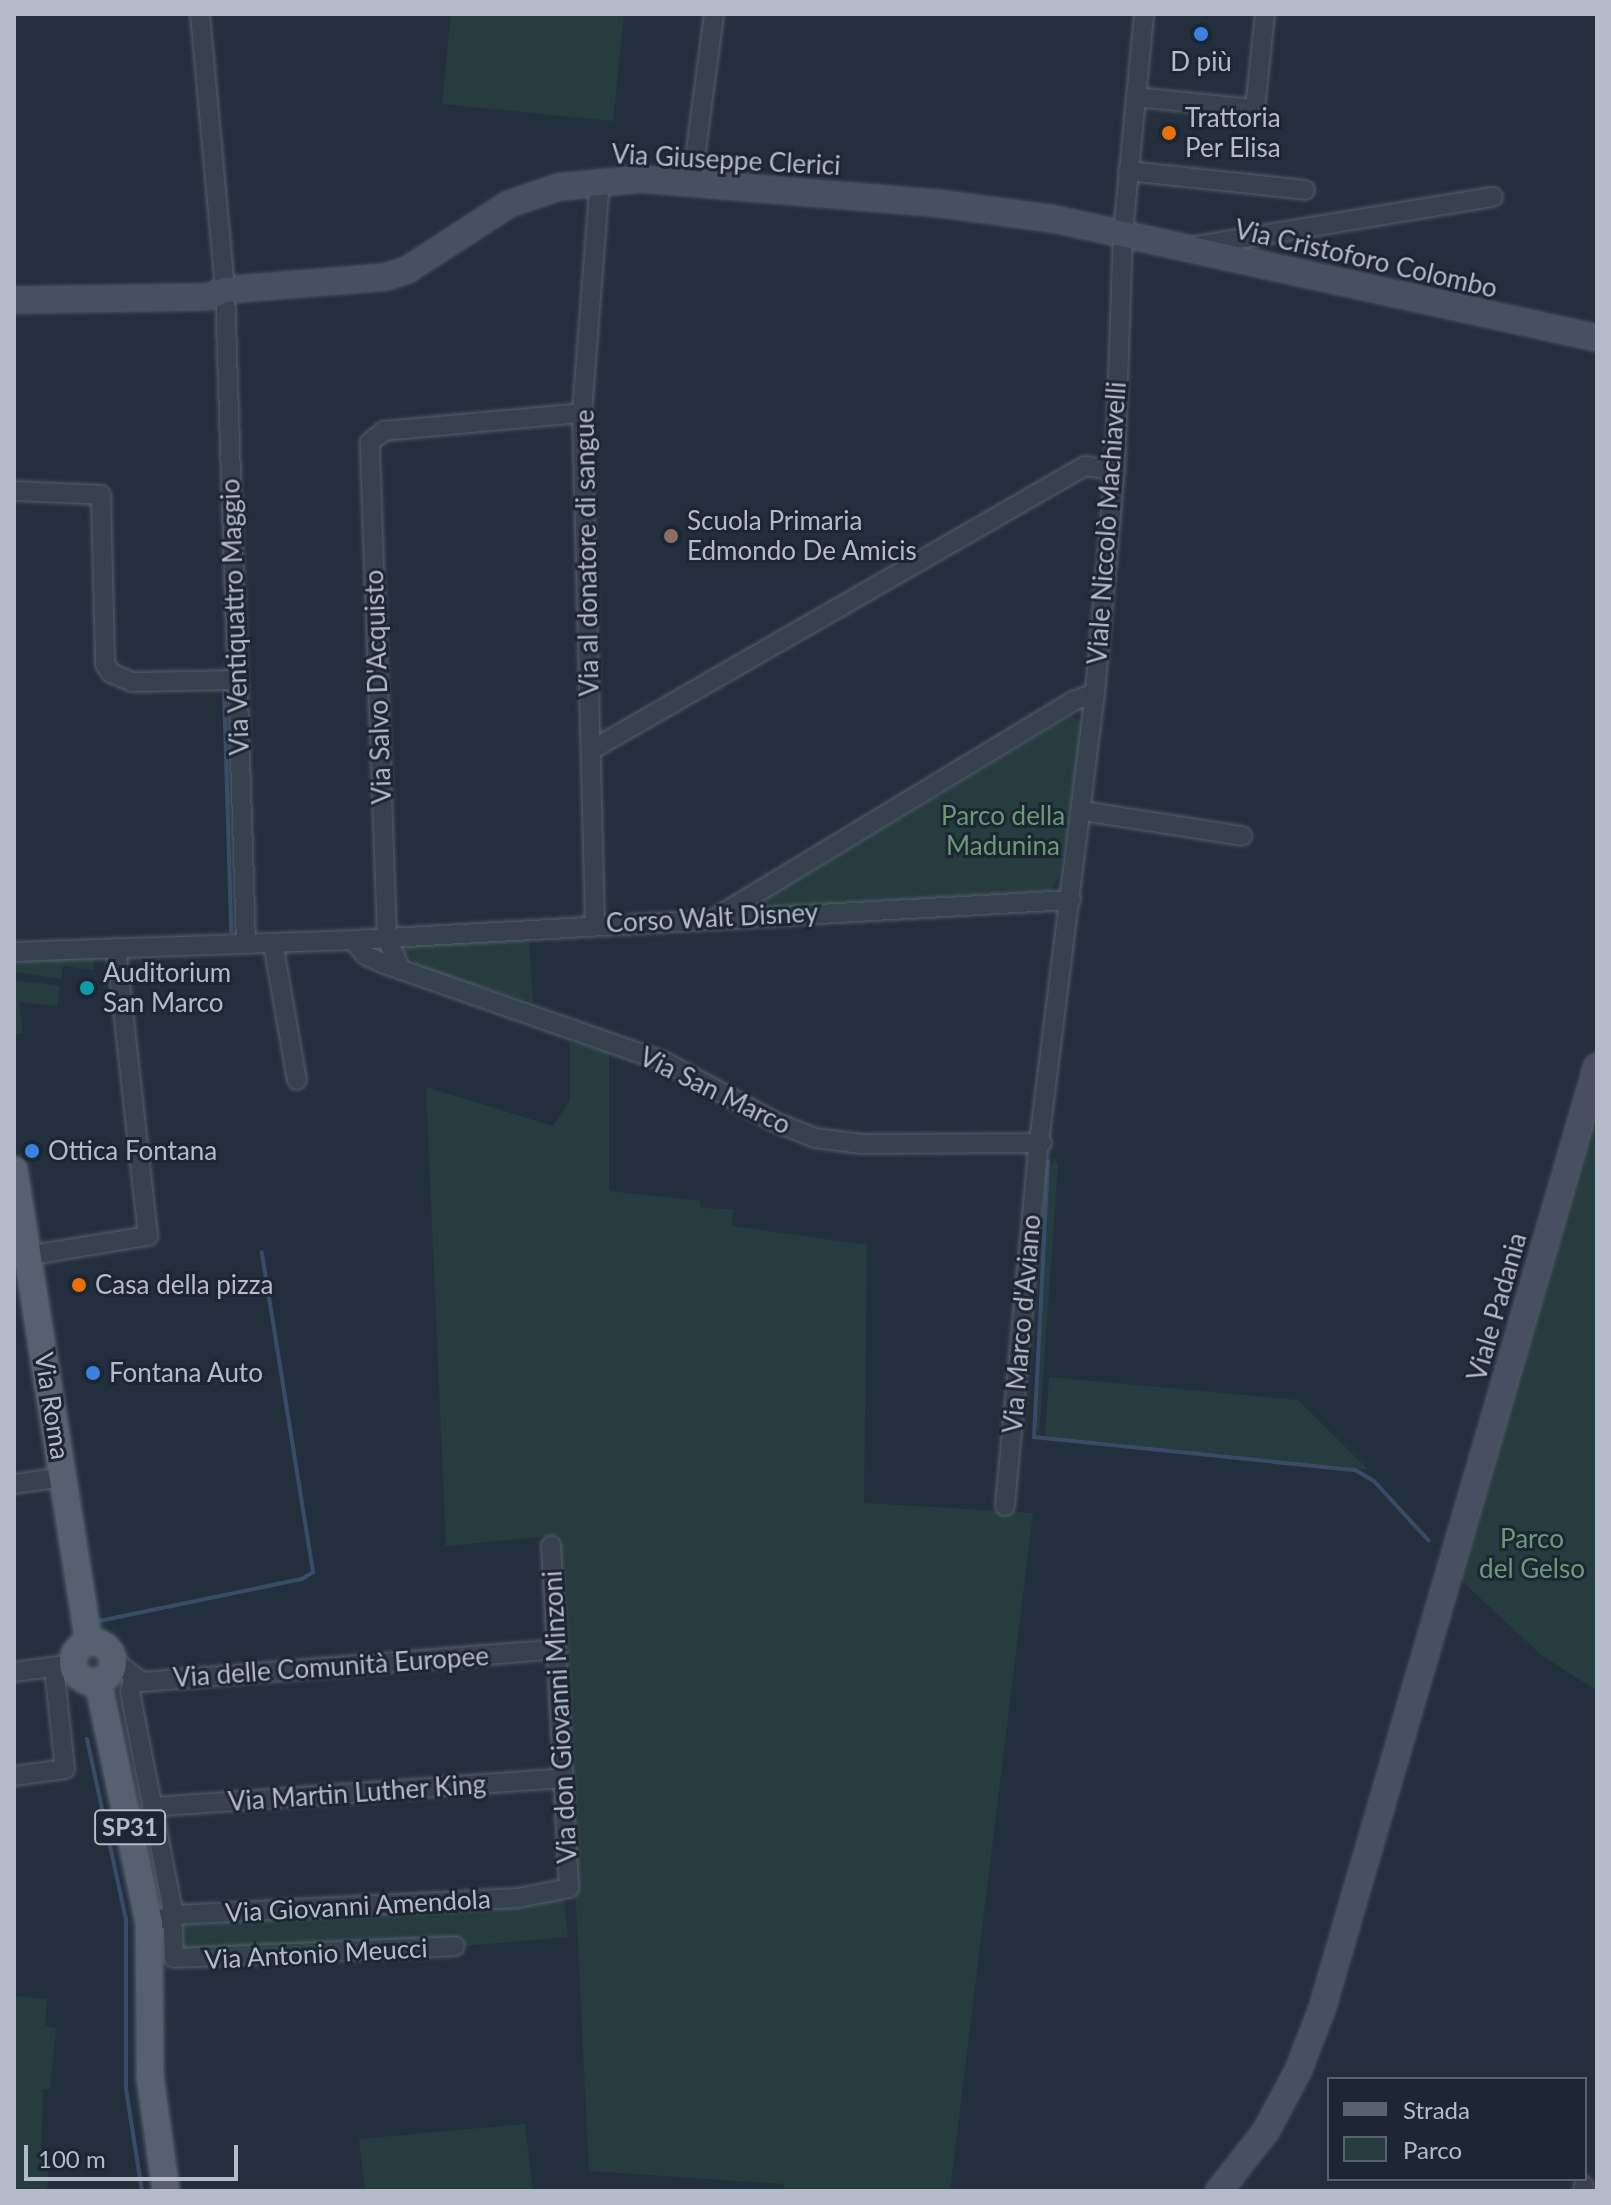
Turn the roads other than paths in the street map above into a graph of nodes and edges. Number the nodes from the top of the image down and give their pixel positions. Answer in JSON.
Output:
{"nodes":[{"id":1,"x":200,"y":14,"type":"edge"},
{"id":2,"x":714,"y":14,"type":"edge"},
{"id":3,"x":1144,"y":14,"type":"edge"},
{"id":4,"x":1264,"y":23,"type":"edge"},
{"id":5,"x":1136,"y":97,"type":"junction"},
{"id":6,"x":1128,"y":171,"type":"junction"},
{"id":7,"x":600,"y":180,"type":"junction"},
{"id":8,"x":692,"y":181,"type":"junction"},
{"id":9,"x":1305,"y":190,"type":"dead end"},
{"id":10,"x":1493,"y":197,"type":"dead end"},
{"id":11,"x":1123,"y":233,"type":"junction"},
{"id":12,"x":1187,"y":248,"type":"junction"},
{"id":13,"x":225,"y":290,"type":"junction"},
{"id":14,"x":14,"y":300,"type":"edge"},
{"id":15,"x":1597,"y":338,"type":"edge"},
{"id":16,"x":582,"y":413,"type":"junction"},
{"id":17,"x":1115,"y":471,"type":"junction"},
{"id":18,"x":14,"y":491,"type":"edge"},
{"id":19,"x":236,"y":680,"type":"junction"},
{"id":20,"x":1095,"y":693,"type":"junction"},
{"id":21,"x":593,"y":749,"type":"junction"},
{"id":22,"x":1083,"y":811,"type":"junction"},
{"id":23,"x":1242,"y":836,"type":"dead end"},
{"id":24,"x":1071,"y":900,"type":"junction"},
{"id":25,"x":717,"y":917,"type":"junction"},
{"id":26,"x":595,"y":925,"type":"junction"},
{"id":27,"x":387,"y":938,"type":"junction"},
{"id":28,"x":353,"y":940,"type":"junction"},
{"id":29,"x":273,"y":943,"type":"junction"},
{"id":30,"x":246,"y":944,"type":"junction"},
{"id":31,"x":116,"y":948,"type":"junction"},
{"id":32,"x":14,"y":952,"type":"edge"},
{"id":33,"x":401,"y":970,"type":"junction"},
{"id":34,"x":1597,"y":1066,"type":"edge"},
{"id":35,"x":297,"y":1080,"type":"dead end"},
{"id":36,"x":1042,"y":1143,"type":"junction"},
{"id":37,"x":14,"y":1170,"type":"edge"},
{"id":38,"x":27,"y":1256,"type":"junction"},
{"id":39,"x":63,"y":1477,"type":"junction"},
{"id":40,"x":14,"y":1484,"type":"edge"},
{"id":41,"x":1005,"y":1506,"type":"dead end"},
{"id":42,"x":551,"y":1545,"type":"dead end"},
{"id":43,"x":89,"y":1642,"type":"junction"},
{"id":44,"x":557,"y":1649,"type":"junction"},
{"id":45,"x":63,"y":1665,"type":"junction"},
{"id":46,"x":106,"y":1671,"type":"junction"},
{"id":47,"x":14,"y":1672,"type":"edge"},
{"id":48,"x":133,"y":1680,"type":"junction"},
{"id":49,"x":14,"y":1776,"type":"edge"},
{"id":50,"x":563,"y":1778,"type":"junction"},
{"id":51,"x":152,"y":1807,"type":"junction"},
{"id":52,"x":569,"y":1888,"type":"joint"},
{"id":53,"x":160,"y":1919,"type":"junction"},
{"id":54,"x":455,"y":1946,"type":"dead end"},
{"id":55,"x":166,"y":2191,"type":"edge"},
{"id":56,"x":1219,"y":2191,"type":"edge"}],
"edges":[{"from":1,"to":13,"type":"street","name":"Via Ventiquattro Maggio"},
{"from":2,"to":8,"type":"street"},
{"from":3,"to":5,"type":"street","name":"Viale Niccolò Machiavelli"},
{"from":4,"to":5,"type":"street"},
{"from":5,"to":6,"type":"street","name":"Viale Niccolò Machiavelli"},
{"from":6,"to":9,"type":"street"},
{"from":6,"to":11,"type":"street","name":"Viale Niccolò Machiavelli"},
{"from":7,"to":8,"type":"street","name":"Via Giuseppe Clerici"},
{"from":7,"to":13,"type":"street","name":"Via Giuseppe Clerici"},
{"from":7,"to":16,"type":"street","name":"Via al donatore di sangue"},
{"from":8,"to":11,"type":"street","name":"Via Giuseppe Clerici"},
{"from":10,"to":12,"type":"street"},
{"from":11,"to":12,"type":"street","name":"Via Cristoforo Colombo"},
{"from":11,"to":17,"type":"street","name":"Viale Niccolò Machiavelli"},
{"from":12,"to":15,"type":"street","name":"Via Cristoforo Colombo"},
{"from":13,"to":14,"type":"street","name":"Via Giuseppe Clerici"},
{"from":13,"to":19,"type":"street","name":"Via Ventiquattro Maggio"},
{"from":16,"to":21,"type":"street","name":"Via al donatore di sangue"},
{"from":16,"to":27,"type":"street","name":"Via Salvo D'Acquisto"},
{"from":17,"to":20,"type":"street","name":"Viale Niccolò Machiavelli"},
{"from":17,"to":21,"type":"street"},
{"from":18,"to":19,"type":"street"},
{"from":19,"to":30,"type":"street","name":"Via Ventiquattro Maggio"},
{"from":20,"to":22,"type":"street","name":"Viale Niccolò Machiavelli"},
{"from":20,"to":25,"type":"street"},
{"from":21,"to":26,"type":"street","name":"Via al donatore di sangue"},
{"from":22,"to":23,"type":"street"},
{"from":22,"to":24,"type":"street","name":"Viale Niccolò Machiavelli"},
{"from":24,"to":25,"type":"street","name":"Corso Walt Disney"},
{"from":24,"to":36,"type":"street","name":"Viale Niccolò Machiavelli"},
{"from":25,"to":26,"type":"street","name":"Corso Walt Disney"},
{"from":26,"to":27,"type":"street","name":"Corso Walt Disney"},
{"from":27,"to":28,"type":"street","name":"Corso Walt Disney"},
{"from":27,"to":33,"type":"street"},
{"from":28,"to":29,"type":"street"},
{"from":28,"to":33,"type":"street","name":"Via San Marco"},
{"from":29,"to":30,"type":"street"},
{"from":29,"to":35,"type":"street"},
{"from":30,"to":31,"type":"street"},
{"from":31,"to":32,"type":"street"},
{"from":31,"to":38,"type":"street"},
{"from":33,"to":36,"type":"street","name":"Via San Marco"},
{"from":34,"to":56,"type":"street","name":"Viale Padania"},
{"from":36,"to":41,"type":"street","name":"Via Marco d'Aviano"},
{"from":37,"to":38,"type":"main road","name":"Via Roma"},
{"from":38,"to":39,"type":"main road","name":"Via Roma"},
{"from":39,"to":40,"type":"street"},
{"from":39,"to":43,"type":"main road","name":"Via Roma"},
{"from":42,"to":44,"type":"street","name":"Via don Giovanni Minzoni"},
{"from":43,"to":45,"type":"main road"},
{"from":43,"to":46,"type":"main road"},
{"from":44,"to":48,"type":"street","name":"Via delle Comunità Europee"},
{"from":44,"to":50,"type":"street","name":"Via don Giovanni Minzoni"},
{"from":45,"to":46,"type":"main road"},
{"from":45,"to":47,"type":"street"},
{"from":45,"to":49,"type":"street"},
{"from":46,"to":48,"type":"street"},
{"from":46,"to":53,"type":"main road","number":"SP31"},
{"from":48,"to":51,"type":"street"},
{"from":50,"to":51,"type":"street","name":"Via Martin Luther King"},
{"from":50,"to":52,"type":"street","name":"Via don Giovanni Minzoni"},
{"from":51,"to":53,"type":"street"},
{"from":52,"to":53,"type":"street","name":"Via Giovanni Amendola"},
{"from":53,"to":54,"type":"street","name":"Via Antonio Meucci"},
{"from":53,"to":55,"type":"main road","number":"SP31"}]}
